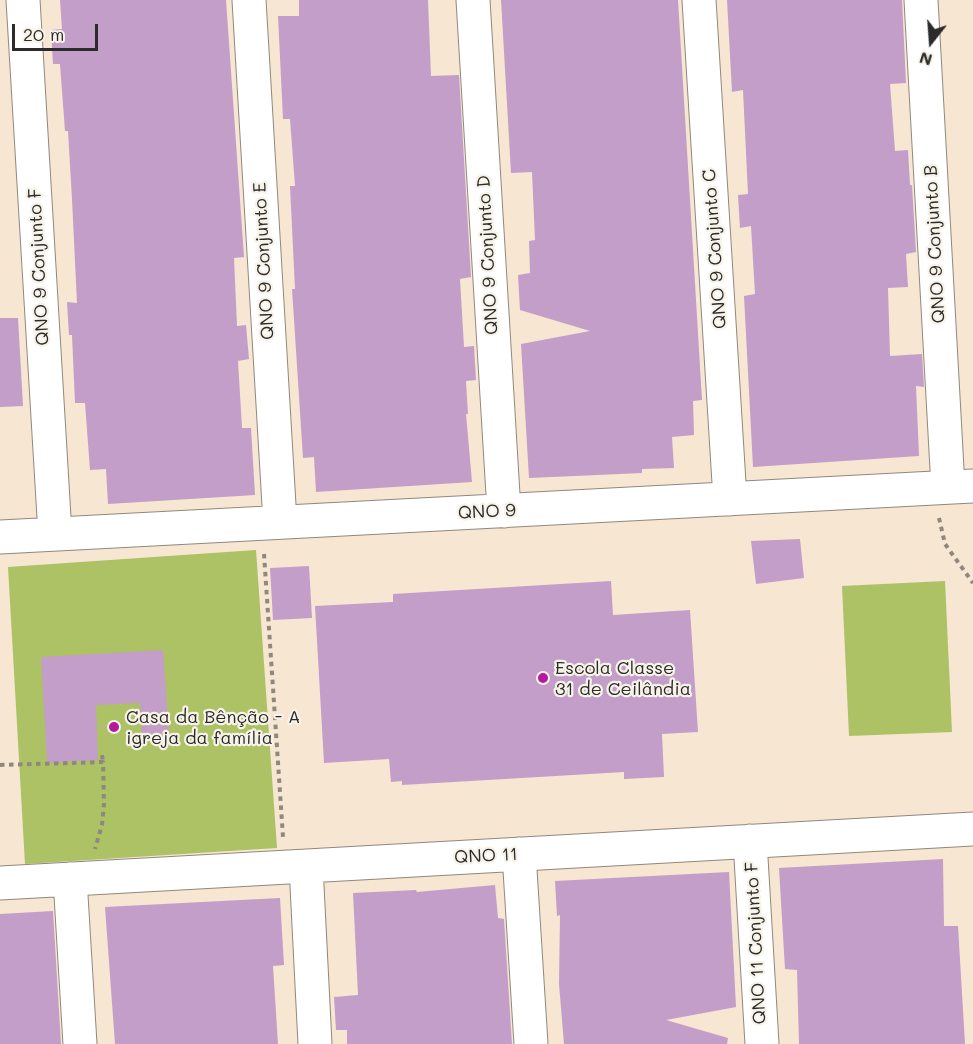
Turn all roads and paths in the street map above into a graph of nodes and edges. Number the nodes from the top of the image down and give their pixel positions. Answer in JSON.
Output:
{"nodes":[{"id":1,"x":23,"y":0,"type":"edge"},
{"id":2,"x":249,"y":0,"type":"edge"},
{"id":3,"x":473,"y":0,"type":"edge"},
{"id":4,"x":699,"y":0,"type":"edge"},
{"id":5,"x":921,"y":0,"type":"edge"},
{"id":6,"x":951,"y":487,"type":"edge"},
{"id":7,"x":730,"y":499,"type":"junction"},
{"id":8,"x":504,"y":511,"type":"junction"},
{"id":9,"x":271,"y":523,"type":"junction"},
{"id":10,"x":55,"y":534,"type":"junction"},
{"id":11,"x":0,"y":537,"type":"edge"},
{"id":12,"x":973,"y":583,"type":"edge"},
{"id":13,"x":102,"y":755,"type":"dead end"},
{"id":14,"x":103,"y":762,"type":"junction"},
{"id":15,"x":0,"y":765,"type":"edge"},
{"id":16,"x":973,"y":829,"type":"edge"},
{"id":17,"x":750,"y":841,"type":"junction"},
{"id":18,"x":519,"y":854,"type":"junction"},
{"id":19,"x":296,"y":867,"type":"junction"},
{"id":20,"x":78,"y":879,"type":"junction"},
{"id":21,"x":0,"y":883,"type":"edge"},
{"id":22,"x":80,"y":1044,"type":"edge"},
{"id":23,"x":315,"y":1044,"type":"edge"},
{"id":24,"x":531,"y":1044,"type":"edge"},
{"id":25,"x":762,"y":1044,"type":"edge"}],
"edges":[{"from":1,"to":10,"type":"street","name":"QNO 9 Conjunto F"},
{"from":2,"to":9,"type":"street","name":"QNO 9 Conjunto E"},
{"from":3,"to":8,"type":"street","name":"QNO 9 Conjunto D"},
{"from":4,"to":7,"type":"street","name":"QNO 9 Conjunto C"},
{"from":5,"to":6,"type":"street","name":"QNO 9 Conjunto B"},
{"from":6,"to":7,"type":"street","name":"QNO 9"},
{"from":6,"to":12,"type":"path"},
{"from":7,"to":8,"type":"street","name":"QNO 9"},
{"from":8,"to":9,"type":"street","name":"QNO 9"},
{"from":9,"to":10,"type":"street","name":"QNO 9"},
{"from":9,"to":19,"type":"path"},
{"from":10,"to":11,"type":"street","name":"QNO 9"},
{"from":13,"to":14,"type":"path"},
{"from":14,"to":15,"type":"path"},
{"from":14,"to":20,"type":"path"},
{"from":16,"to":17,"type":"street","name":"QNO 11"},
{"from":17,"to":18,"type":"street","name":"QNO 11"},
{"from":17,"to":25,"type":"street","name":"QNO 11 Conjunto F"},
{"from":18,"to":19,"type":"street","name":"QNO 11"},
{"from":18,"to":24,"type":"street"},
{"from":19,"to":20,"type":"street","name":"QNO 11"},
{"from":19,"to":23,"type":"street"},
{"from":20,"to":21,"type":"street","name":"QNO 11"},
{"from":20,"to":22,"type":"street"}]}
